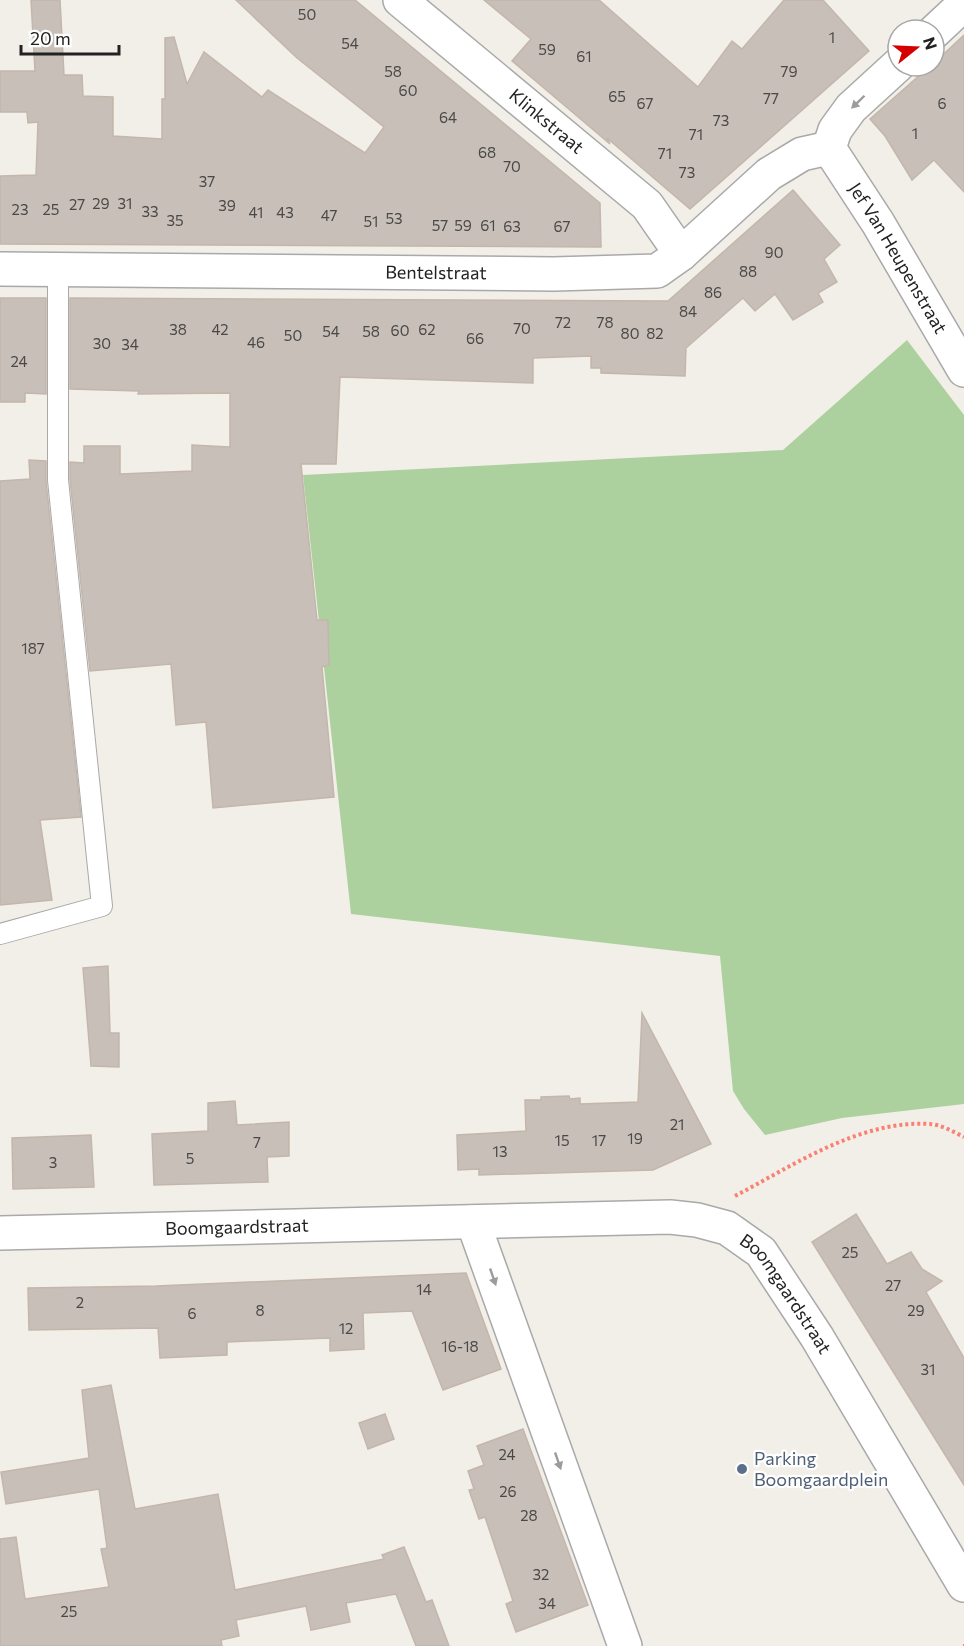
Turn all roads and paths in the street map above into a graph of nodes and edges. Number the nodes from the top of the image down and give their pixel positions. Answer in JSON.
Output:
{"nodes":[{"id":1,"x":400,"y":0,"type":"edge"},
{"id":2,"x":964,"y":4,"type":"edge"},
{"id":3,"x":946,"y":21,"type":"edge"},
{"id":4,"x":886,"y":76,"type":"edge"},
{"id":5,"x":829,"y":148,"type":"junction"},
{"id":6,"x":681,"y":254,"type":"junction"},
{"id":7,"x":0,"y":269,"type":"edge"},
{"id":8,"x":58,"y":270,"type":"junction"},
{"id":9,"x":964,"y":370,"type":"edge"},
{"id":10,"x":0,"y":934,"type":"edge"},
{"id":11,"x":964,"y":1137,"type":"edge"},
{"id":12,"x":697,"y":1220,"type":"junction"},
{"id":13,"x":473,"y":1222,"type":"junction"},
{"id":14,"x":0,"y":1233,"type":"edge"},
{"id":15,"x":964,"y":1585,"type":"edge"},
{"id":16,"x":625,"y":1646,"type":"edge"}],
"edges":[{"from":1,"to":6,"type":"street","name":"Klinkstraat"},
{"from":2,"to":3,"type":"street"},
{"from":4,"to":5,"type":"street","one_way":true},
{"from":5,"to":6,"type":"street","name":"Bentelstraat"},
{"from":5,"to":9,"type":"street","name":"Jef Van Heupenstraat"},
{"from":6,"to":8,"type":"street","name":"Bentelstraat"},
{"from":7,"to":8,"type":"street","name":"Bentelstraat"},
{"from":8,"to":10,"type":"lane"},
{"from":11,"to":12,"type":"path"},
{"from":12,"to":13,"type":"street","name":"Boomgaardstraat"},
{"from":12,"to":15,"type":"street","name":"Boomgaardstraat"},
{"from":13,"to":14,"type":"street","name":"Boomgaardstraat"},
{"from":13,"to":16,"type":"street","one_way":true}]}
